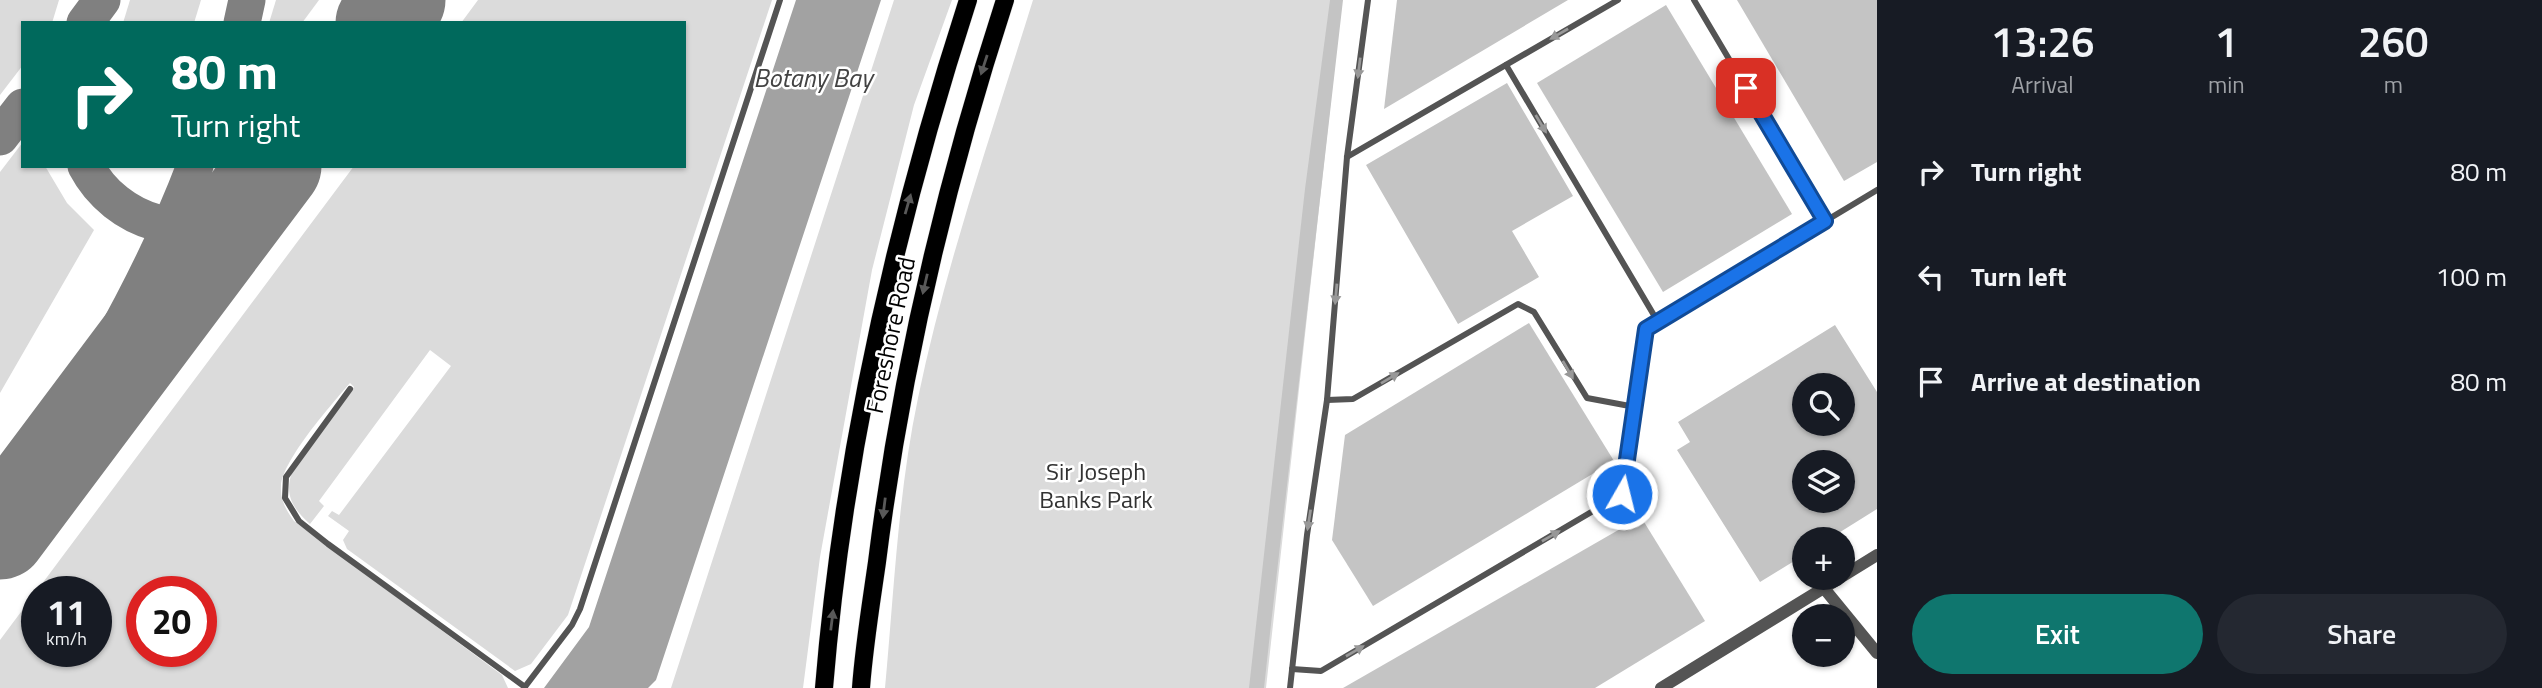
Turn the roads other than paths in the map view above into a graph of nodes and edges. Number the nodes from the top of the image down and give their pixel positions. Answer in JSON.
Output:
{"nodes":[{"id":1,"x":780,"y":0,"type":"edge"},
{"id":2,"x":968,"y":0,"type":"edge"},
{"id":3,"x":1005,"y":0,"type":"edge"},
{"id":4,"x":1368,"y":0,"type":"edge"},
{"id":5,"x":1618,"y":0,"type":"edge"},
{"id":6,"x":1694,"y":0,"type":"edge"},
{"id":7,"x":1506,"y":65,"type":"junction"},
{"id":8,"x":1347,"y":158,"type":"junction"},
{"id":9,"x":1877,"y":190,"type":"edge"},
{"id":10,"x":1825,"y":221,"type":"junction"},
{"id":11,"x":1658,"y":322,"type":"junction"},
{"id":12,"x":350,"y":389,"type":"dead end"},
{"id":13,"x":1327,"y":400,"type":"junction"},
{"id":14,"x":1635,"y":407,"type":"junction"},
{"id":15,"x":1877,"y":555,"type":"edge"},
{"id":16,"x":1855,"y":568,"type":"edge"},
{"id":17,"x":1818,"y":590,"type":"edge"},
{"id":18,"x":1825,"y":590,"type":"edge"},
{"id":19,"x":1877,"y":653,"type":"edge"},
{"id":20,"x":1293,"y":669,"type":"junction"},
{"id":21,"x":525,"y":687,"type":"edge"},
{"id":22,"x":824,"y":688,"type":"edge"},
{"id":23,"x":861,"y":688,"type":"edge"},
{"id":24,"x":1290,"y":688,"type":"edge"},
{"id":25,"x":1661,"y":688,"type":"edge"}],
"edges":[{"from":1,"to":21,"type":"lane"},
{"from":22,"to":2,"type":"main road","name":"Foreshore Road","one_way":true},
{"from":3,"to":23,"type":"main road","name":"Foreshore Road","one_way":true},
{"from":4,"to":8,"type":"lane","one_way":true},
{"from":5,"to":7,"type":"lane","one_way":true},
{"from":6,"to":10,"type":"lane"},
{"from":7,"to":8,"type":"lane"},
{"from":7,"to":11,"type":"lane","one_way":true},
{"from":8,"to":13,"type":"lane","one_way":true},
{"from":9,"to":10,"type":"lane"},
{"from":10,"to":11,"type":"lane"},
{"from":11,"to":14,"type":"lane"},
{"from":12,"to":21,"type":"lane"},
{"from":13,"to":14,"type":"lane","one_way":true},
{"from":13,"to":20,"type":"lane","one_way":true},
{"from":20,"to":14,"type":"lane","one_way":true},
{"from":15,"to":16,"type":"street"},
{"from":17,"to":25,"type":"street"},
{"from":18,"to":19,"type":"street"},
{"from":20,"to":24,"type":"lane"}]}
